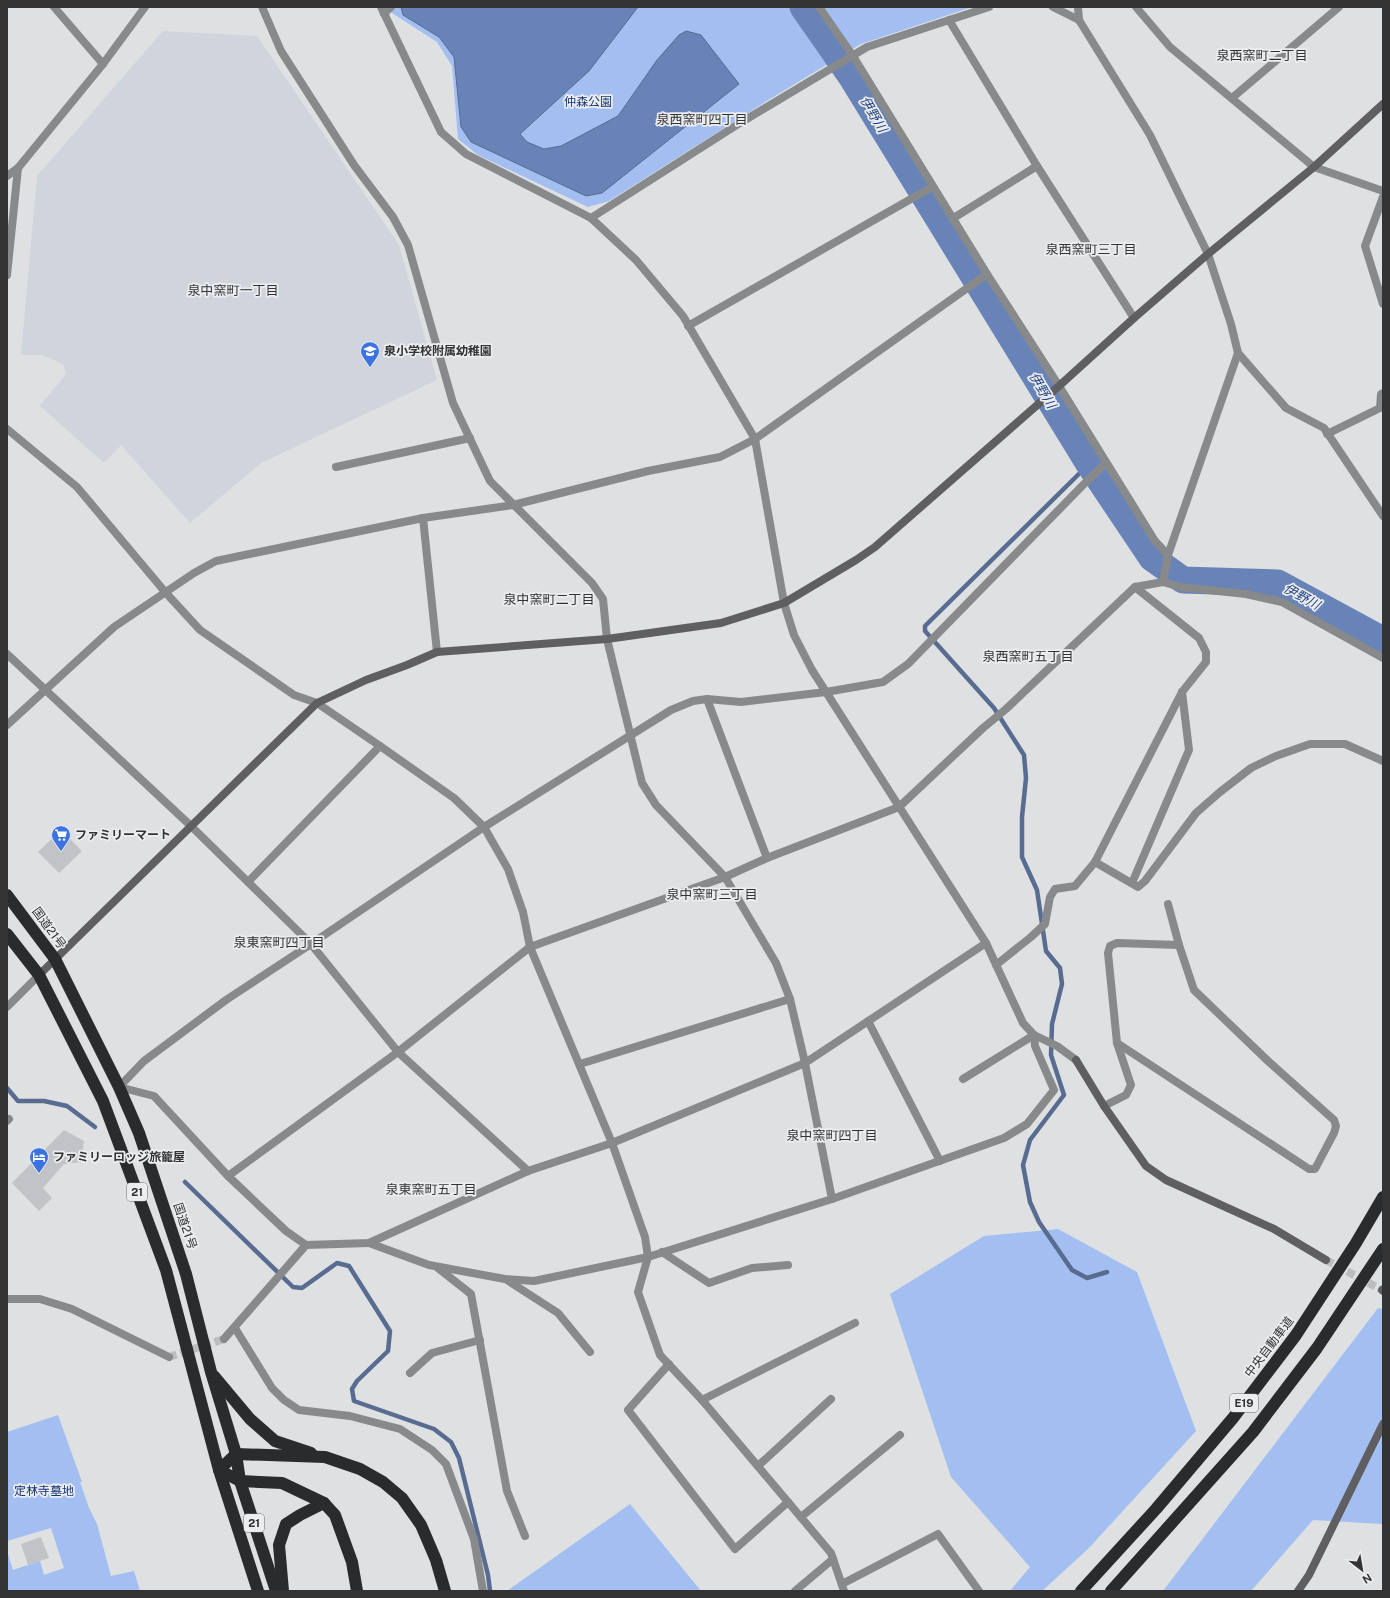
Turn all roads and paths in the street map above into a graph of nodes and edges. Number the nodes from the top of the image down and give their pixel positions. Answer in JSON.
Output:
{"nodes":[{"id":1,"x":54,"y":7,"type":"edge"},
{"id":2,"x":145,"y":7,"type":"edge"},
{"id":3,"x":262,"y":7,"type":"edge"},
{"id":4,"x":391,"y":7,"type":"edge"},
{"id":5,"x":819,"y":7,"type":"edge"},
{"id":6,"x":989,"y":7,"type":"edge"},
{"id":7,"x":1053,"y":7,"type":"edge"},
{"id":8,"x":1078,"y":7,"type":"edge"},
{"id":9,"x":1136,"y":7,"type":"edge"},
{"id":10,"x":1339,"y":7,"type":"edge"},
{"id":11,"x":383,"y":11,"type":"edge"},
{"id":12,"x":948,"y":20,"type":"junction"},
{"id":13,"x":1079,"y":20,"type":"junction"},
{"id":14,"x":853,"y":56,"type":"junction"},
{"id":15,"x":103,"y":64,"type":"junction"},
{"id":16,"x":1232,"y":98,"type":"junction"},
{"id":17,"x":1383,"y":104,"type":"edge"},
{"id":18,"x":1037,"y":166,"type":"junction"},
{"id":19,"x":1314,"y":167,"type":"junction"},
{"id":20,"x":18,"y":168,"type":"junction"},
{"id":21,"x":7,"y":176,"type":"edge"},
{"id":22,"x":932,"y":186,"type":"junction"},
{"id":23,"x":1383,"y":191,"type":"edge"},
{"id":24,"x":1383,"y":197,"type":"edge"},
{"id":25,"x":591,"y":218,"type":"junction"},
{"id":26,"x":952,"y":219,"type":"junction"},
{"id":27,"x":1208,"y":254,"type":"junction"},
{"id":28,"x":986,"y":274,"type":"junction"},
{"id":29,"x":7,"y":275,"type":"edge"},
{"id":30,"x":1383,"y":304,"type":"edge"},
{"id":31,"x":1134,"y":318,"type":"junction"},
{"id":32,"x":688,"y":326,"type":"junction"},
{"id":33,"x":1238,"y":353,"type":"junction"},
{"id":34,"x":1059,"y":386,"type":"junction"},
{"id":35,"x":1383,"y":393,"type":"edge"},
{"id":36,"x":7,"y":429,"type":"edge"},
{"id":37,"x":1327,"y":434,"type":"junction"},
{"id":38,"x":470,"y":438,"type":"junction"},
{"id":39,"x":755,"y":439,"type":"junction"},
{"id":40,"x":1106,"y":463,"type":"junction"},
{"id":41,"x":336,"y":467,"type":"dead end"},
{"id":42,"x":513,"y":505,"type":"junction"},
{"id":43,"x":1383,"y":516,"type":"edge"},
{"id":44,"x":424,"y":518,"type":"junction"},
{"id":45,"x":1168,"y":555,"type":"junction"},
{"id":46,"x":1163,"y":582,"type":"junction"},
{"id":47,"x":1136,"y":587,"type":"junction"},
{"id":48,"x":166,"y":593,"type":"junction"},
{"id":49,"x":784,"y":603,"type":"junction"},
{"id":50,"x":607,"y":639,"type":"junction"},
{"id":51,"x":437,"y":652,"type":"junction"},
{"id":52,"x":7,"y":654,"type":"edge"},
{"id":53,"x":1383,"y":658,"type":"edge"},
{"id":54,"x":45,"y":690,"type":"junction"},
{"id":55,"x":826,"y":692,"type":"junction"},
{"id":56,"x":1182,"y":692,"type":"junction"},
{"id":57,"x":707,"y":699,"type":"junction"},
{"id":58,"x":317,"y":703,"type":"junction"},
{"id":59,"x":7,"y":725,"type":"edge"},
{"id":60,"x":630,"y":736,"type":"junction"},
{"id":61,"x":380,"y":746,"type":"junction"},
{"id":62,"x":1383,"y":761,"type":"edge"},
{"id":63,"x":899,"y":807,"type":"junction"},
{"id":64,"x":191,"y":826,"type":"junction"},
{"id":65,"x":484,"y":827,"type":"junction"},
{"id":66,"x":767,"y":858,"type":"junction"},
{"id":67,"x":1095,"y":862,"type":"junction"},
{"id":68,"x":725,"y":877,"type":"junction"},
{"id":69,"x":248,"y":882,"type":"junction"},
{"id":70,"x":1132,"y":883,"type":"junction"},
{"id":71,"x":7,"y":895,"type":"edge"},
{"id":72,"x":1168,"y":904,"type":"dead end"},
{"id":73,"x":7,"y":934,"type":"edge"},
{"id":74,"x":986,"y":943,"type":"junction"},
{"id":75,"x":311,"y":944,"type":"junction"},
{"id":76,"x":1178,"y":945,"type":"junction"},
{"id":77,"x":530,"y":947,"type":"junction"},
{"id":78,"x":55,"y":959,"type":"junction"},
{"id":79,"x":996,"y":965,"type":"junction"},
{"id":80,"x":39,"y":975,"type":"junction"},
{"id":81,"x":790,"y":999,"type":"junction"},
{"id":82,"x":7,"y":1007,"type":"edge"},
{"id":83,"x":868,"y":1021,"type":"junction"},
{"id":84,"x":1034,"y":1035,"type":"junction"},
{"id":85,"x":1117,"y":1042,"type":"junction"},
{"id":86,"x":398,"y":1052,"type":"junction"},
{"id":87,"x":805,"y":1063,"type":"junction"},
{"id":88,"x":580,"y":1064,"type":"junction"},
{"id":89,"x":963,"y":1079,"type":"dead end"},
{"id":90,"x":119,"y":1086,"type":"junction"},
{"id":91,"x":1104,"y":1106,"type":"junction"},
{"id":92,"x":612,"y":1143,"type":"junction"},
{"id":93,"x":940,"y":1161,"type":"junction"},
{"id":94,"x":528,"y":1171,"type":"junction"},
{"id":95,"x":228,"y":1176,"type":"junction"},
{"id":96,"x":1383,"y":1197,"type":"edge"},
{"id":97,"x":832,"y":1199,"type":"junction"},
{"id":98,"x":368,"y":1243,"type":"junction"},
{"id":99,"x":306,"y":1244,"type":"junction"},
{"id":100,"x":1383,"y":1249,"type":"edge"},
{"id":101,"x":662,"y":1252,"type":"junction"},
{"id":102,"x":648,"y":1257,"type":"junction"},
{"id":103,"x":1326,"y":1260,"type":"tunnel mouth"},
{"id":104,"x":788,"y":1265,"type":"dead end"},
{"id":105,"x":436,"y":1266,"type":"junction"},
{"id":106,"x":505,"y":1279,"type":"junction"},
{"id":107,"x":7,"y":1299,"type":"edge"},
{"id":108,"x":855,"y":1323,"type":"dead end"},
{"id":109,"x":235,"y":1328,"type":"junction"},
{"id":110,"x":224,"y":1339,"type":"tunnel mouth"},
{"id":111,"x":480,"y":1340,"type":"junction"},
{"id":112,"x":590,"y":1352,"type":"dead end"},
{"id":113,"x":169,"y":1357,"type":"tunnel mouth"},
{"id":114,"x":669,"y":1364,"type":"junction"},
{"id":115,"x":211,"y":1372,"type":"junction"},
{"id":116,"x":410,"y":1373,"type":"dead end"},
{"id":117,"x":831,"y":1399,"type":"dead end"},
{"id":118,"x":702,"y":1400,"type":"junction"},
{"id":119,"x":1383,"y":1424,"type":"edge"},
{"id":120,"x":900,"y":1435,"type":"dead end"},
{"id":121,"x":236,"y":1454,"type":"junction"},
{"id":122,"x":325,"y":1458,"type":"junction"},
{"id":123,"x":758,"y":1466,"type":"junction"},
{"id":124,"x":219,"y":1470,"type":"junction"},
{"id":125,"x":240,"y":1481,"type":"junction"},
{"id":126,"x":788,"y":1502,"type":"junction"},
{"id":127,"x":324,"y":1503,"type":"junction"},
{"id":128,"x":801,"y":1517,"type":"junction"},
{"id":129,"x":1173,"y":1523,"type":"junction"},
{"id":130,"x":525,"y":1536,"type":"dead end"},
{"id":131,"x":833,"y":1559,"type":"junction"},
{"id":132,"x":843,"y":1587,"type":"edge"},
{"id":133,"x":258,"y":1591,"type":"edge"},
{"id":134,"x":276,"y":1591,"type":"edge"},
{"id":135,"x":283,"y":1591,"type":"edge"},
{"id":136,"x":357,"y":1591,"type":"edge"},
{"id":137,"x":445,"y":1591,"type":"edge"},
{"id":138,"x":483,"y":1591,"type":"edge"},
{"id":139,"x":795,"y":1591,"type":"edge"},
{"id":140,"x":979,"y":1591,"type":"edge"},
{"id":141,"x":1080,"y":1591,"type":"edge"},
{"id":142,"x":1111,"y":1591,"type":"edge"},
{"id":143,"x":1120,"y":1591,"type":"edge"},
{"id":144,"x":1298,"y":1591,"type":"edge"}],
"edges":[{"from":1,"to":15,"type":"street"},
{"from":2,"to":15,"type":"street"},
{"from":3,"to":38,"type":"street"},
{"from":4,"to":11,"type":"street"},
{"from":5,"to":14,"type":"street"},
{"from":6,"to":12,"type":"street"},
{"from":7,"to":13,"type":"street"},
{"from":8,"to":13,"type":"street"},
{"from":9,"to":16,"type":"street"},
{"from":10,"to":16,"type":"street"},
{"from":11,"to":25,"type":"street"},
{"from":12,"to":14,"type":"street"},
{"from":12,"to":18,"type":"street"},
{"from":13,"to":27,"type":"street"},
{"from":14,"to":22,"type":"street"},
{"from":14,"to":25,"type":"street"},
{"from":15,"to":20,"type":"street"},
{"from":16,"to":19,"type":"street"},
{"from":17,"to":19,"type":"street"},
{"from":18,"to":26,"type":"street"},
{"from":18,"to":31,"type":"street"},
{"from":19,"to":23,"type":"street"},
{"from":19,"to":27,"type":"street"},
{"from":20,"to":21,"type":"street"},
{"from":20,"to":29,"type":"street"},
{"from":22,"to":26,"type":"street"},
{"from":22,"to":32,"type":"street"},
{"from":24,"to":30,"type":"street"},
{"from":25,"to":32,"type":"street"},
{"from":26,"to":28,"type":"street"},
{"from":27,"to":31,"type":"street"},
{"from":27,"to":33,"type":"street"},
{"from":28,"to":34,"type":"street"},
{"from":28,"to":39,"type":"street"},
{"from":31,"to":34,"type":"street"},
{"from":32,"to":39,"type":"street"},
{"from":33,"to":37,"type":"street"},
{"from":33,"to":45,"type":"street"},
{"from":34,"to":40,"type":"street"},
{"from":34,"to":49,"type":"street"},
{"from":35,"to":37,"type":"street"},
{"from":36,"to":48,"type":"street"},
{"from":37,"to":43,"type":"street"},
{"from":38,"to":41,"type":"street"},
{"from":38,"to":42,"type":"street"},
{"from":39,"to":42,"type":"street"},
{"from":39,"to":49,"type":"street"},
{"from":40,"to":45,"type":"street"},
{"from":40,"to":55,"type":"street"},
{"from":42,"to":44,"type":"street"},
{"from":42,"to":50,"type":"street"},
{"from":44,"to":48,"type":"street"},
{"from":44,"to":51,"type":"street"},
{"from":45,"to":46,"type":"street"},
{"from":46,"to":47,"type":"street"},
{"from":46,"to":53,"type":"street"},
{"from":47,"to":56,"type":"street"},
{"from":47,"to":63,"type":"street"},
{"from":48,"to":54,"type":"street"},
{"from":48,"to":58,"type":"street"},
{"from":49,"to":50,"type":"street"},
{"from":49,"to":55,"type":"street"},
{"from":50,"to":51,"type":"street"},
{"from":50,"to":60,"type":"street"},
{"from":51,"to":58,"type":"street"},
{"from":52,"to":54,"type":"street"},
{"from":54,"to":59,"type":"street"},
{"from":54,"to":64,"type":"street"},
{"from":55,"to":57,"type":"street"},
{"from":55,"to":63,"type":"street"},
{"from":56,"to":67,"type":"street"},
{"from":56,"to":70,"type":"street"},
{"from":57,"to":60,"type":"street"},
{"from":57,"to":66,"type":"street"},
{"from":58,"to":61,"type":"street"},
{"from":58,"to":64,"type":"street"},
{"from":60,"to":65,"type":"street"},
{"from":60,"to":68,"type":"street"},
{"from":61,"to":65,"type":"street"},
{"from":61,"to":69,"type":"street"},
{"from":62,"to":70,"type":"street"},
{"from":63,"to":66,"type":"street"},
{"from":63,"to":74,"type":"street"},
{"from":64,"to":69,"type":"street"},
{"from":64,"to":78,"type":"street"},
{"from":65,"to":75,"type":"street"},
{"from":65,"to":77,"type":"street"},
{"from":66,"to":68,"type":"street"},
{"from":67,"to":70,"type":"street"},
{"from":67,"to":79,"type":"street"},
{"from":68,"to":77,"type":"street"},
{"from":68,"to":81,"type":"street"},
{"from":69,"to":75,"type":"street"},
{"from":71,"to":78,"type":"highway","name":"国道21号","number":"21"},
{"from":72,"to":76,"type":"street"},
{"from":73,"to":80,"type":"highway","number":"21"},
{"from":74,"to":79,"type":"street"},
{"from":74,"to":83,"type":"street"},
{"from":75,"to":86,"type":"street"},
{"from":75,"to":90,"type":"street"},
{"from":76,"to":85,"type":"street"},
{"from":76,"to":85,"type":"street"},
{"from":77,"to":86,"type":"street"},
{"from":77,"to":88,"type":"street"},
{"from":78,"to":80,"type":"street"},
{"from":78,"to":90,"type":"highway","name":"国道21号","number":"21"},
{"from":79,"to":84,"type":"street"},
{"from":80,"to":82,"type":"street"},
{"from":80,"to":124,"type":"highway","number":"21"},
{"from":81,"to":87,"type":"street"},
{"from":81,"to":88,"type":"street"},
{"from":83,"to":87,"type":"street"},
{"from":83,"to":93,"type":"street"},
{"from":84,"to":89,"type":"street"},
{"from":84,"to":91,"type":"street"},
{"from":84,"to":93,"type":"street"},
{"from":85,"to":91,"type":"street"},
{"from":86,"to":94,"type":"street"},
{"from":86,"to":95,"type":"street"},
{"from":87,"to":92,"type":"street"},
{"from":87,"to":97,"type":"street"},
{"from":88,"to":92,"type":"street"},
{"from":90,"to":95,"type":"street"},
{"from":90,"to":115,"type":"highway","name":"国道21号","number":"21"},
{"from":91,"to":103,"type":"street"},
{"from":92,"to":94,"type":"street"},
{"from":92,"to":102,"type":"street"},
{"from":93,"to":97,"type":"street"},
{"from":94,"to":98,"type":"street"},
{"from":95,"to":99,"type":"street"},
{"from":96,"to":141,"type":"highway","name":"中央自動車道","number":"E19"},
{"from":97,"to":101,"type":"street"},
{"from":98,"to":99,"type":"street"},
{"from":98,"to":105,"type":"street"},
{"from":99,"to":109,"type":"street"},
{"from":100,"to":129,"type":"highway","number":"E19"},
{"from":101,"to":102,"type":"street"},
{"from":101,"to":104,"type":"street"},
{"from":102,"to":106,"type":"street"},
{"from":102,"to":114,"type":"street"},
{"from":105,"to":106,"type":"street"},
{"from":105,"to":111,"type":"street"},
{"from":106,"to":112,"type":"street"},
{"from":107,"to":113,"type":"street"},
{"from":108,"to":118,"type":"street"},
{"from":109,"to":110,"type":"street"},
{"from":109,"to":138,"type":"street"},
{"from":111,"to":116,"type":"street"},
{"from":111,"to":130,"type":"street"},
{"from":114,"to":118,"type":"street"},
{"from":114,"to":126,"type":"street"},
{"from":115,"to":121,"type":"highway","name":"国道21号","number":"21"},
{"from":115,"to":122,"type":"highway"},
{"from":117,"to":123,"type":"street"},
{"from":118,"to":123,"type":"street"},
{"from":119,"to":144,"type":"street"},
{"from":120,"to":128,"type":"street"},
{"from":121,"to":122,"type":"highway"},
{"from":121,"to":124,"type":"highway"},
{"from":121,"to":125,"type":"highway","name":"国道21号","number":"21"},
{"from":122,"to":137,"type":"highway"},
{"from":123,"to":126,"type":"street"},
{"from":124,"to":125,"type":"highway"},
{"from":124,"to":133,"type":"highway","number":"21"},
{"from":125,"to":127,"type":"highway"},
{"from":125,"to":134,"type":"highway","name":"国道21号","number":"21"},
{"from":126,"to":128,"type":"street"},
{"from":127,"to":135,"type":"highway"},
{"from":127,"to":136,"type":"highway"},
{"from":128,"to":131,"type":"street"},
{"from":129,"to":142,"type":"highway","number":"E19"},
{"from":129,"to":143,"type":"highway"},
{"from":131,"to":132,"type":"street"},
{"from":131,"to":139,"type":"street"},
{"from":132,"to":140,"type":"street"}]}
